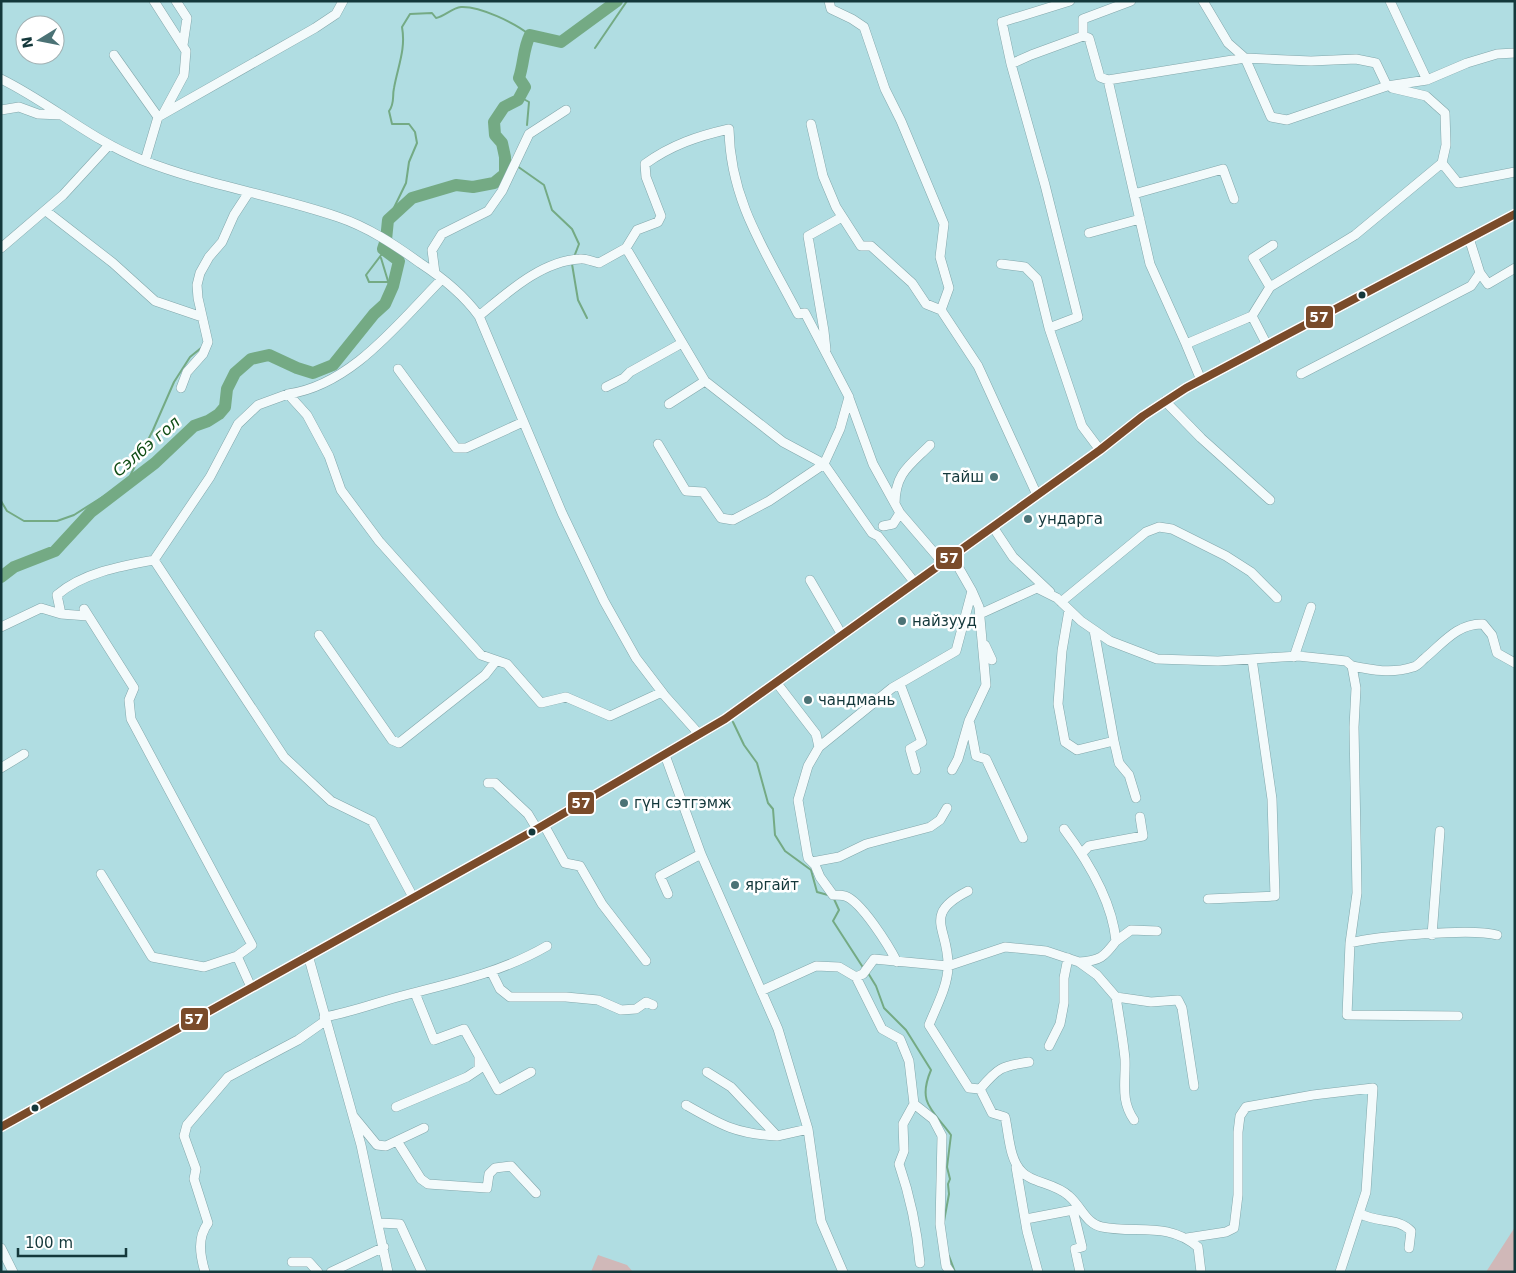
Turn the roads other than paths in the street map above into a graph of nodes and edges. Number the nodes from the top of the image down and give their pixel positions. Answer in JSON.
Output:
{"nodes":[{"id":1,"x":154,"y":1,"type":"edge"},
{"id":2,"x":176,"y":1,"type":"edge"},
{"id":3,"x":343,"y":1,"type":"edge"},
{"id":4,"x":829,"y":1,"type":"edge"},
{"id":5,"x":1070,"y":1,"type":"edge"},
{"id":6,"x":1131,"y":1,"type":"edge"},
{"id":7,"x":1203,"y":1,"type":"edge"},
{"id":8,"x":1390,"y":1,"type":"edge"},
{"id":9,"x":1083,"y":36,"type":"junction"},
{"id":10,"x":183,"y":45,"type":"junction"},
{"id":11,"x":1515,"y":53,"type":"edge"},
{"id":12,"x":114,"y":55,"type":"dead end"},
{"id":13,"x":1245,"y":58,"type":"junction"},
{"id":14,"x":1011,"y":64,"type":"junction"},
{"id":15,"x":1,"y":79,"type":"edge"},
{"id":16,"x":1108,"y":80,"type":"junction"},
{"id":17,"x":1427,"y":80,"type":"junction"},
{"id":18,"x":1387,"y":86,"type":"junction"},
{"id":19,"x":1,"y":110,"type":"edge"},
{"id":20,"x":566,"y":110,"type":"dead end"},
{"id":21,"x":62,"y":115,"type":"junction"},
{"id":22,"x":160,"y":116,"type":"junction"},
{"id":23,"x":811,"y":124,"type":"dead end"},
{"id":24,"x":108,"y":146,"type":"junction"},
{"id":25,"x":144,"y":161,"type":"junction"},
{"id":26,"x":1442,"y":163,"type":"junction"},
{"id":27,"x":1515,"y":172,"type":"edge"},
{"id":28,"x":249,"y":192,"type":"junction"},
{"id":29,"x":1134,"y":194,"type":"junction"},
{"id":30,"x":1234,"y":199,"type":"dead end"},
{"id":31,"x":46,"y":212,"type":"junction"},
{"id":32,"x":1515,"y":214,"type":"edge"},
{"id":33,"x":842,"y":217,"type":"junction"},
{"id":34,"x":1140,"y":219,"type":"junction"},
{"id":35,"x":1089,"y":233,"type":"dead end"},
{"id":36,"x":1469,"y":238,"type":"junction"},
{"id":37,"x":1273,"y":245,"type":"dead end"},
{"id":38,"x":1,"y":248,"type":"edge"},
{"id":39,"x":626,"y":248,"type":"junction"},
{"id":40,"x":1001,"y":264,"type":"dead end"},
{"id":41,"x":1515,"y":268,"type":"edge"},
{"id":42,"x":434,"y":273,"type":"junction"},
{"id":43,"x":1480,"y":273,"type":"junction"},
{"id":44,"x":442,"y":279,"type":"junction"},
{"id":45,"x":1270,"y":287,"type":"junction"},
{"id":46,"x":941,"y":310,"type":"junction"},
{"id":47,"x":479,"y":316,"type":"junction"},
{"id":48,"x":1252,"y":316,"type":"junction"},
{"id":49,"x":202,"y":317,"type":"junction"},
{"id":50,"x":1049,"y":328,"type":"junction"},
{"id":51,"x":682,"y":343,"type":"junction"},
{"id":52,"x":1186,"y":344,"type":"junction"},
{"id":53,"x":1266,"y":346,"type":"junction"},
{"id":54,"x":826,"y":353,"type":"junction"},
{"id":55,"x":398,"y":369,"type":"dead end"},
{"id":56,"x":1301,"y":374,"type":"dead end"},
{"id":57,"x":1201,"y":380,"type":"junction"},
{"id":58,"x":705,"y":381,"type":"junction"},
{"id":59,"x":606,"y":387,"type":"dead end"},
{"id":60,"x":180,"y":388,"type":"dead end"},
{"id":61,"x":288,"y":394,"type":"junction"},
{"id":62,"x":849,"y":397,"type":"junction"},
{"id":63,"x":1165,"y":401,"type":"junction"},
{"id":64,"x":669,"y":404,"type":"dead end"},
{"id":65,"x":523,"y":422,"type":"junction"},
{"id":66,"x":658,"y":444,"type":"dead end"},
{"id":67,"x":930,"y":445,"type":"dead end"},
{"id":68,"x":1100,"y":450,"type":"junction"},
{"id":69,"x":824,"y":464,"type":"junction"},
{"id":70,"x":1037,"y":496,"type":"junction"},
{"id":71,"x":1270,"y":500,"type":"dead end"},
{"id":72,"x":898,"y":510,"type":"junction"},
{"id":73,"x":883,"y":526,"type":"dead end"},
{"id":74,"x":992,"y":527,"type":"junction"},
{"id":75,"x":154,"y":560,"type":"junction"},
{"id":76,"x":947,"y":560,"type":"junction"},
{"id":77,"x":810,"y":580,"type":"dead end"},
{"id":78,"x":914,"y":583,"type":"junction"},
{"id":79,"x":972,"y":590,"type":"junction"},
{"id":80,"x":1278,"y":598,"type":"dead end"},
{"id":81,"x":1058,"y":600,"type":"junction"},
{"id":82,"x":1311,"y":607,"type":"dead end"},
{"id":83,"x":1069,"y":610,"type":"junction"},
{"id":84,"x":61,"y":614,"type":"junction"},
{"id":85,"x":980,"y":614,"type":"junction"},
{"id":86,"x":1,"y":627,"type":"edge"},
{"id":87,"x":1094,"y":630,"type":"junction"},
{"id":88,"x":319,"y":635,"type":"dead end"},
{"id":89,"x":842,"y":635,"type":"junction"},
{"id":90,"x":983,"y":635,"type":"junction"},
{"id":91,"x":1294,"y":657,"type":"junction"},
{"id":92,"x":1252,"y":659,"type":"junction"},
{"id":93,"x":496,"y":660,"type":"junction"},
{"id":94,"x":992,"y":660,"type":"dead end"},
{"id":95,"x":1515,"y":663,"type":"edge"},
{"id":96,"x":1352,"y":666,"type":"junction"},
{"id":97,"x":776,"y":682,"type":"junction"},
{"id":98,"x":900,"y":684,"type":"junction"},
{"id":99,"x":662,"y":692,"type":"junction"},
{"id":100,"x":969,"y":721,"type":"junction"},
{"id":101,"x":698,"y":734,"type":"junction"},
{"id":102,"x":1114,"y":742,"type":"junction"},
{"id":103,"x":819,"y":746,"type":"junction"},
{"id":104,"x":24,"y":754,"type":"dead end"},
{"id":105,"x":665,"y":755,"type":"junction"},
{"id":106,"x":1,"y":768,"type":"edge"},
{"id":107,"x":916,"y":770,"type":"dead end"},
{"id":108,"x":952,"y":770,"type":"dead end"},
{"id":109,"x":488,"y":784,"type":"dead end"},
{"id":110,"x":1136,"y":798,"type":"dead end"},
{"id":111,"x":947,"y":808,"type":"dead end"},
{"id":112,"x":1140,"y":817,"type":"dead end"},
{"id":113,"x":540,"y":827,"type":"junction"},
{"id":114,"x":1064,"y":829,"type":"dead end"},
{"id":115,"x":1440,"y":831,"type":"dead end"},
{"id":116,"x":1023,"y":838,"type":"dead end"},
{"id":117,"x":1082,"y":853,"type":"junction"},
{"id":118,"x":701,"y":854,"type":"junction"},
{"id":119,"x":812,"y":862,"type":"junction"},
{"id":120,"x":101,"y":874,"type":"dead end"},
{"id":121,"x":968,"y":891,"type":"dead end"},
{"id":122,"x":668,"y":894,"type":"dead end"},
{"id":123,"x":413,"y":897,"type":"junction"},
{"id":124,"x":1208,"y":899,"type":"dead end"},
{"id":125,"x":1157,"y":931,"type":"dead end"},
{"id":126,"x":1432,"y":935,"type":"junction"},
{"id":127,"x":1497,"y":935,"type":"dead end"},
{"id":128,"x":1116,"y":941,"type":"junction"},
{"id":129,"x":1350,"y":943,"type":"junction"},
{"id":130,"x":547,"y":946,"type":"dead end"},
{"id":131,"x":308,"y":955,"type":"junction"},
{"id":132,"x":237,"y":956,"type":"junction"},
{"id":133,"x":1068,"y":958,"type":"junction"},
{"id":134,"x":646,"y":961,"type":"dead end"},
{"id":135,"x":897,"y":962,"type":"junction"},
{"id":136,"x":1079,"y":962,"type":"junction"},
{"id":137,"x":948,"y":966,"type":"junction"},
{"id":138,"x":491,"y":971,"type":"junction"},
{"id":139,"x":856,"y":977,"type":"junction"},
{"id":140,"x":251,"y":987,"type":"junction"},
{"id":141,"x":761,"y":991,"type":"junction"},
{"id":142,"x":415,"y":993,"type":"junction"},
{"id":143,"x":1116,"y":997,"type":"junction"},
{"id":144,"x":653,"y":1006,"type":"dead end"},
{"id":145,"x":1458,"y":1016,"type":"dead end"},
{"id":146,"x":325,"y":1019,"type":"junction"},
{"id":147,"x":1049,"y":1046,"type":"dead end"},
{"id":148,"x":480,"y":1057,"type":"junction"},
{"id":149,"x":1029,"y":1062,"type":"dead end"},
{"id":150,"x":531,"y":1072,"type":"dead end"},
{"id":151,"x":707,"y":1072,"type":"dead end"},
{"id":152,"x":1194,"y":1086,"type":"dead end"},
{"id":153,"x":980,"y":1089,"type":"junction"},
{"id":154,"x":914,"y":1104,"type":"junction"},
{"id":155,"x":686,"y":1105,"type":"dead end"},
{"id":156,"x":396,"y":1107,"type":"dead end"},
{"id":157,"x":352,"y":1116,"type":"junction"},
{"id":158,"x":1134,"y":1120,"type":"dead end"},
{"id":159,"x":1,"y":1127,"type":"edge"},
{"id":160,"x":424,"y":1128,"type":"dead end"},
{"id":161,"x":808,"y":1129,"type":"junction"},
{"id":162,"x":777,"y":1136,"type":"junction"},
{"id":163,"x":397,"y":1141,"type":"junction"},
{"id":164,"x":1014,"y":1160,"type":"junction"},
{"id":165,"x":536,"y":1193,"type":"dead end"},
{"id":166,"x":1359,"y":1213,"type":"junction"},
{"id":167,"x":1026,"y":1219,"type":"junction"},
{"id":168,"x":379,"y":1223,"type":"junction"},
{"id":169,"x":1187,"y":1238,"type":"junction"},
{"id":170,"x":384,"y":1247,"type":"junction"},
{"id":171,"x":1,"y":1248,"type":"edge"},
{"id":172,"x":1409,"y":1248,"type":"dead end"},
{"id":173,"x":292,"y":1262,"type":"dead end"},
{"id":174,"x":1200,"y":1262,"type":"junction"},
{"id":175,"x":920,"y":1264,"type":"dead end"},
{"id":176,"x":13,"y":1272,"type":"edge"},
{"id":177,"x":205,"y":1272,"type":"edge"},
{"id":178,"x":318,"y":1272,"type":"edge"},
{"id":179,"x":331,"y":1272,"type":"edge"},
{"id":180,"x":388,"y":1272,"type":"edge"},
{"id":181,"x":422,"y":1272,"type":"edge"},
{"id":182,"x":843,"y":1272,"type":"edge"},
{"id":183,"x":950,"y":1272,"type":"edge"},
{"id":184,"x":1038,"y":1272,"type":"edge"},
{"id":185,"x":1080,"y":1272,"type":"edge"},
{"id":186,"x":1196,"y":1272,"type":"edge"},
{"id":187,"x":1201,"y":1272,"type":"edge"},
{"id":188,"x":1340,"y":1272,"type":"edge"}],
"edges":[{"from":1,"to":10,"type":"street"},
{"from":2,"to":10,"type":"street"},
{"from":3,"to":22,"type":"street"},
{"from":4,"to":46,"type":"street"},
{"from":5,"to":14,"type":"street"},
{"from":6,"to":9,"type":"street"},
{"from":7,"to":13,"type":"street"},
{"from":8,"to":17,"type":"street"},
{"from":9,"to":14,"type":"street"},
{"from":9,"to":16,"type":"street"},
{"from":10,"to":22,"type":"street"},
{"from":11,"to":17,"type":"street"},
{"from":12,"to":22,"type":"street"},
{"from":13,"to":16,"type":"street"},
{"from":13,"to":18,"type":"street"},
{"from":13,"to":18,"type":"street"},
{"from":14,"to":50,"type":"street"},
{"from":15,"to":21,"type":"street"},
{"from":16,"to":29,"type":"street"},
{"from":17,"to":18,"type":"street"},
{"from":18,"to":26,"type":"street"},
{"from":19,"to":21,"type":"street"},
{"from":20,"to":42,"type":"street"},
{"from":21,"to":24,"type":"street"},
{"from":22,"to":25,"type":"street"},
{"from":23,"to":33,"type":"street"},
{"from":24,"to":25,"type":"street"},
{"from":24,"to":31,"type":"street"},
{"from":25,"to":28,"type":"street"},
{"from":26,"to":27,"type":"street"},
{"from":26,"to":45,"type":"street"},
{"from":28,"to":42,"type":"street"},
{"from":28,"to":49,"type":"street"},
{"from":29,"to":30,"type":"street"},
{"from":29,"to":34,"type":"street"},
{"from":31,"to":38,"type":"street"},
{"from":31,"to":49,"type":"street"},
{"from":32,"to":36,"type":"main road"},
{"from":33,"to":46,"type":"street"},
{"from":33,"to":54,"type":"street"},
{"from":34,"to":35,"type":"street"},
{"from":34,"to":52,"type":"street"},
{"from":36,"to":43,"type":"street"},
{"from":36,"to":53,"type":"main road"},
{"from":37,"to":45,"type":"street"},
{"from":39,"to":47,"type":"street"},
{"from":39,"to":51,"type":"street"},
{"from":39,"to":54,"type":"street"},
{"from":40,"to":50,"type":"street"},
{"from":41,"to":43,"type":"street"},
{"from":42,"to":44,"type":"street"},
{"from":43,"to":56,"type":"street"},
{"from":44,"to":47,"type":"street"},
{"from":44,"to":61,"type":"street"},
{"from":45,"to":48,"type":"street"},
{"from":46,"to":70,"type":"street"},
{"from":47,"to":65,"type":"street"},
{"from":48,"to":52,"type":"street"},
{"from":48,"to":53,"type":"street"},
{"from":49,"to":60,"type":"street"},
{"from":50,"to":68,"type":"street"},
{"from":51,"to":58,"type":"street"},
{"from":51,"to":59,"type":"street"},
{"from":52,"to":57,"type":"street"},
{"from":53,"to":57,"type":"main road"},
{"from":54,"to":62,"type":"street"},
{"from":55,"to":65,"type":"street"},
{"from":57,"to":63,"type":"main road"},
{"from":58,"to":64,"type":"street"},
{"from":58,"to":69,"type":"street"},
{"from":61,"to":75,"type":"street"},
{"from":61,"to":93,"type":"street"},
{"from":62,"to":69,"type":"street"},
{"from":62,"to":72,"type":"street"},
{"from":63,"to":68,"type":"main road"},
{"from":63,"to":71,"type":"street"},
{"from":65,"to":99,"type":"street"},
{"from":66,"to":69,"type":"street"},
{"from":67,"to":72,"type":"street"},
{"from":68,"to":70,"type":"main road"},
{"from":69,"to":78,"type":"street"},
{"from":70,"to":74,"type":"main road"},
{"from":72,"to":73,"type":"street"},
{"from":72,"to":76,"type":"street"},
{"from":74,"to":76,"type":"main road"},
{"from":74,"to":81,"type":"street"},
{"from":75,"to":84,"type":"street"},
{"from":75,"to":123,"type":"street"},
{"from":76,"to":78,"type":"main road"},
{"from":76,"to":79,"type":"street"},
{"from":77,"to":89,"type":"street"},
{"from":78,"to":89,"type":"main road"},
{"from":79,"to":85,"type":"street"},
{"from":79,"to":98,"type":"street"},
{"from":80,"to":81,"type":"street"},
{"from":81,"to":83,"type":"street"},
{"from":81,"to":85,"type":"street"},
{"from":82,"to":91,"type":"street"},
{"from":83,"to":87,"type":"street"},
{"from":83,"to":102,"type":"street"},
{"from":84,"to":86,"type":"street"},
{"from":84,"to":132,"type":"street"},
{"from":85,"to":90,"type":"street"},
{"from":87,"to":92,"type":"street"},
{"from":87,"to":102,"type":"street"},
{"from":88,"to":93,"type":"street"},
{"from":89,"to":97,"type":"main road"},
{"from":90,"to":94,"type":"street"},
{"from":90,"to":100,"type":"street"},
{"from":91,"to":92,"type":"street"},
{"from":91,"to":96,"type":"street"},
{"from":92,"to":124,"type":"street"},
{"from":93,"to":99,"type":"street"},
{"from":95,"to":96,"type":"street"},
{"from":96,"to":129,"type":"street"},
{"from":97,"to":101,"type":"main road"},
{"from":97,"to":103,"type":"street"},
{"from":98,"to":103,"type":"street"},
{"from":98,"to":107,"type":"street"},
{"from":99,"to":101,"type":"street"},
{"from":100,"to":108,"type":"street"},
{"from":100,"to":116,"type":"street"},
{"from":101,"to":105,"type":"main road"},
{"from":102,"to":110,"type":"street"},
{"from":103,"to":119,"type":"street"},
{"from":104,"to":106,"type":"street"},
{"from":105,"to":113,"type":"main road"},
{"from":105,"to":118,"type":"street"},
{"from":109,"to":113,"type":"street"},
{"from":111,"to":119,"type":"street"},
{"from":112,"to":117,"type":"street"},
{"from":113,"to":123,"type":"main road"},
{"from":113,"to":134,"type":"street"},
{"from":114,"to":117,"type":"street"},
{"from":115,"to":126,"type":"street"},
{"from":117,"to":128,"type":"street"},
{"from":118,"to":122,"type":"street"},
{"from":118,"to":141,"type":"street"},
{"from":119,"to":135,"type":"street"},
{"from":120,"to":132,"type":"street"},
{"from":121,"to":137,"type":"street"},
{"from":123,"to":131,"type":"main road"},
{"from":125,"to":128,"type":"street"},
{"from":126,"to":127,"type":"street"},
{"from":126,"to":129,"type":"street"},
{"from":128,"to":136,"type":"street"},
{"from":129,"to":145,"type":"street"},
{"from":130,"to":138,"type":"street"},
{"from":131,"to":140,"type":"main road"},
{"from":131,"to":146,"type":"street"},
{"from":132,"to":140,"type":"street"},
{"from":133,"to":136,"type":"street"},
{"from":133,"to":137,"type":"street"},
{"from":133,"to":147,"type":"street"},
{"from":135,"to":137,"type":"street"},
{"from":135,"to":139,"type":"street"},
{"from":136,"to":143,"type":"street"},
{"from":137,"to":153,"type":"street"},
{"from":138,"to":142,"type":"street"},
{"from":138,"to":144,"type":"street"},
{"from":139,"to":141,"type":"street"},
{"from":139,"to":154,"type":"street"},
{"from":140,"to":159,"type":"main road"},
{"from":141,"to":161,"type":"street"},
{"from":142,"to":146,"type":"street"},
{"from":142,"to":148,"type":"street"},
{"from":143,"to":152,"type":"street"},
{"from":143,"to":158,"type":"street"},
{"from":146,"to":157,"type":"street"},
{"from":146,"to":177,"type":"street"},
{"from":148,"to":150,"type":"street"},
{"from":148,"to":156,"type":"street"},
{"from":149,"to":153,"type":"street"},
{"from":151,"to":162,"type":"street"},
{"from":153,"to":164,"type":"street"},
{"from":154,"to":175,"type":"street"},
{"from":154,"to":183,"type":"street"},
{"from":155,"to":162,"type":"street"},
{"from":157,"to":163,"type":"street"},
{"from":157,"to":168,"type":"street"},
{"from":160,"to":163,"type":"street"},
{"from":161,"to":162,"type":"street"},
{"from":161,"to":182,"type":"street"},
{"from":163,"to":165,"type":"street"},
{"from":164,"to":167,"type":"street"},
{"from":164,"to":169,"type":"street"},
{"from":166,"to":169,"type":"street"},
{"from":166,"to":172,"type":"street"},
{"from":166,"to":188,"type":"street"},
{"from":167,"to":184,"type":"street"},
{"from":167,"to":185,"type":"street"},
{"from":168,"to":170,"type":"street"},
{"from":168,"to":181,"type":"street"},
{"from":169,"to":174,"type":"street"},
{"from":170,"to":179,"type":"street"},
{"from":170,"to":180,"type":"street"},
{"from":171,"to":176,"type":"street"},
{"from":173,"to":178,"type":"street"},
{"from":174,"to":186,"type":"street"},
{"from":174,"to":187,"type":"street"}]}
